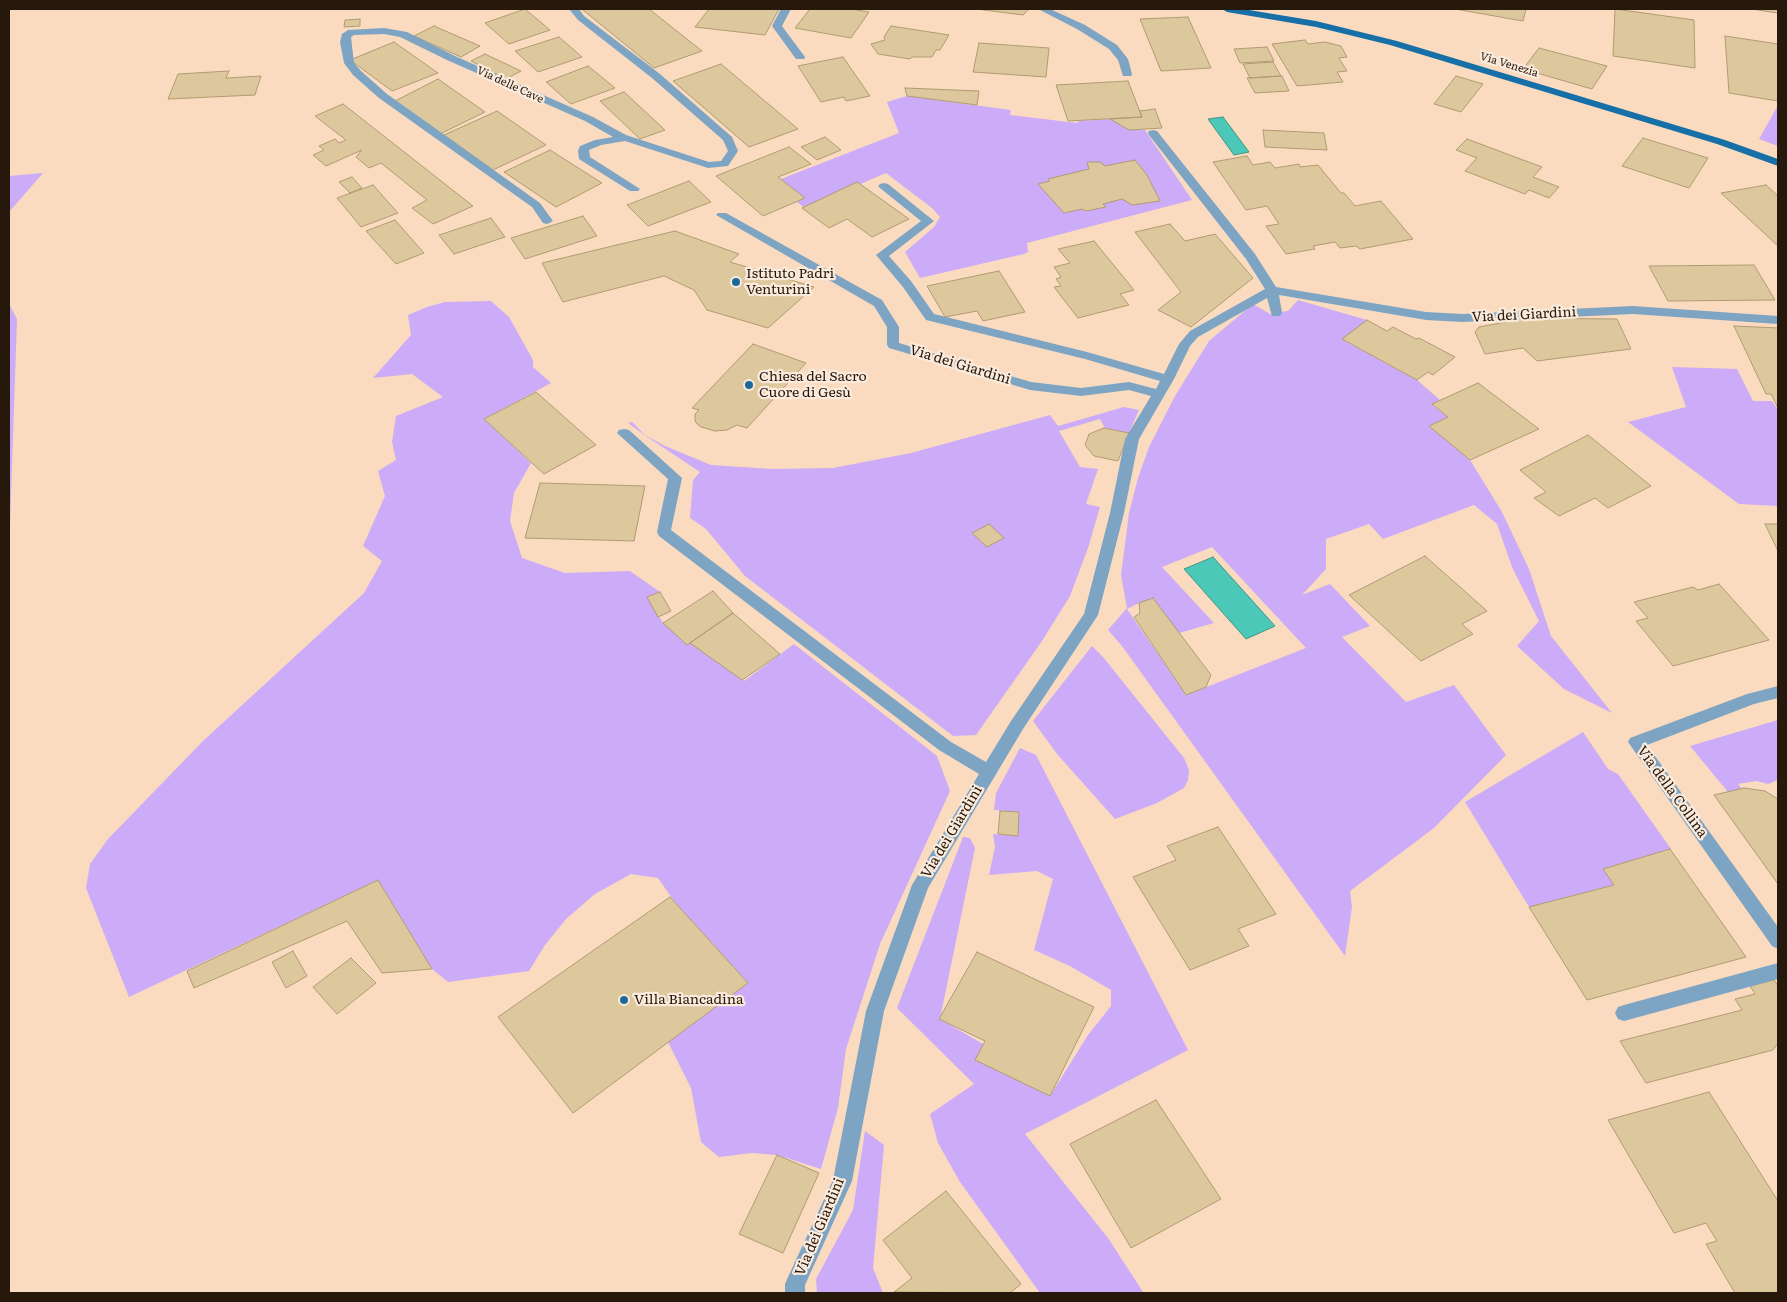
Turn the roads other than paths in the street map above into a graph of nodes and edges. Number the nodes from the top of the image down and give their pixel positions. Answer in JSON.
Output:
{"nodes":[{"id":1,"x":574,"y":9,"type":"edge"},
{"id":2,"x":786,"y":9,"type":"edge"},
{"id":3,"x":1043,"y":9,"type":"edge"},
{"id":4,"x":1227,"y":9,"type":"edge"},
{"id":5,"x":800,"y":58,"type":"dead end"},
{"id":6,"x":1127,"y":74,"type":"dead end"},
{"id":7,"x":1153,"y":133,"type":"dead end"},
{"id":8,"x":626,"y":138,"type":"junction"},
{"id":9,"x":1778,"y":163,"type":"edge"},
{"id":10,"x":884,"y":186,"type":"dead end"},
{"id":11,"x":634,"y":189,"type":"dead end"},
{"id":12,"x":722,"y":216,"type":"dead end"},
{"id":13,"x":547,"y":221,"type":"dead end"},
{"id":14,"x":1272,"y":290,"type":"junction"},
{"id":15,"x":1276,"y":313,"type":"dead end"},
{"id":16,"x":1778,"y":320,"type":"edge"},
{"id":17,"x":1168,"y":379,"type":"junction"},
{"id":18,"x":1159,"y":394,"type":"junction"},
{"id":19,"x":624,"y":433,"type":"dead end"},
{"id":20,"x":1778,"y":692,"type":"edge"},
{"id":21,"x":989,"y":772,"type":"junction"},
{"id":22,"x":1778,"y":941,"type":"edge"},
{"id":23,"x":1778,"y":971,"type":"edge"},
{"id":24,"x":1624,"y":1013,"type":"dead end"},
{"id":25,"x":796,"y":1293,"type":"edge"}],
"edges":[{"from":1,"to":8,"type":"street","name":"Via delle Cave"},
{"from":2,"to":5,"type":"street"},
{"from":3,"to":6,"type":"street"},
{"from":4,"to":9,"type":"main road","name":"Via Venezia"},
{"from":7,"to":14,"type":"street"},
{"from":8,"to":11,"type":"street"},
{"from":8,"to":13,"type":"street","name":"Via delle Cave"},
{"from":10,"to":17,"type":"street"},
{"from":12,"to":18,"type":"street","name":"Via dei Giardini"},
{"from":14,"to":15,"type":"street"},
{"from":14,"to":16,"type":"street","name":"Via dei Giardini"},
{"from":14,"to":17,"type":"street","name":"Via dei Giardini"},
{"from":17,"to":18,"type":"street","name":"Via dei Giardini"},
{"from":18,"to":21,"type":"street","name":"Via dei Giardini"},
{"from":19,"to":21,"type":"street"},
{"from":20,"to":22,"type":"street","name":"Via della Collina"},
{"from":21,"to":25,"type":"street","name":"Via dei Giardini"},
{"from":23,"to":24,"type":"street"}]}
